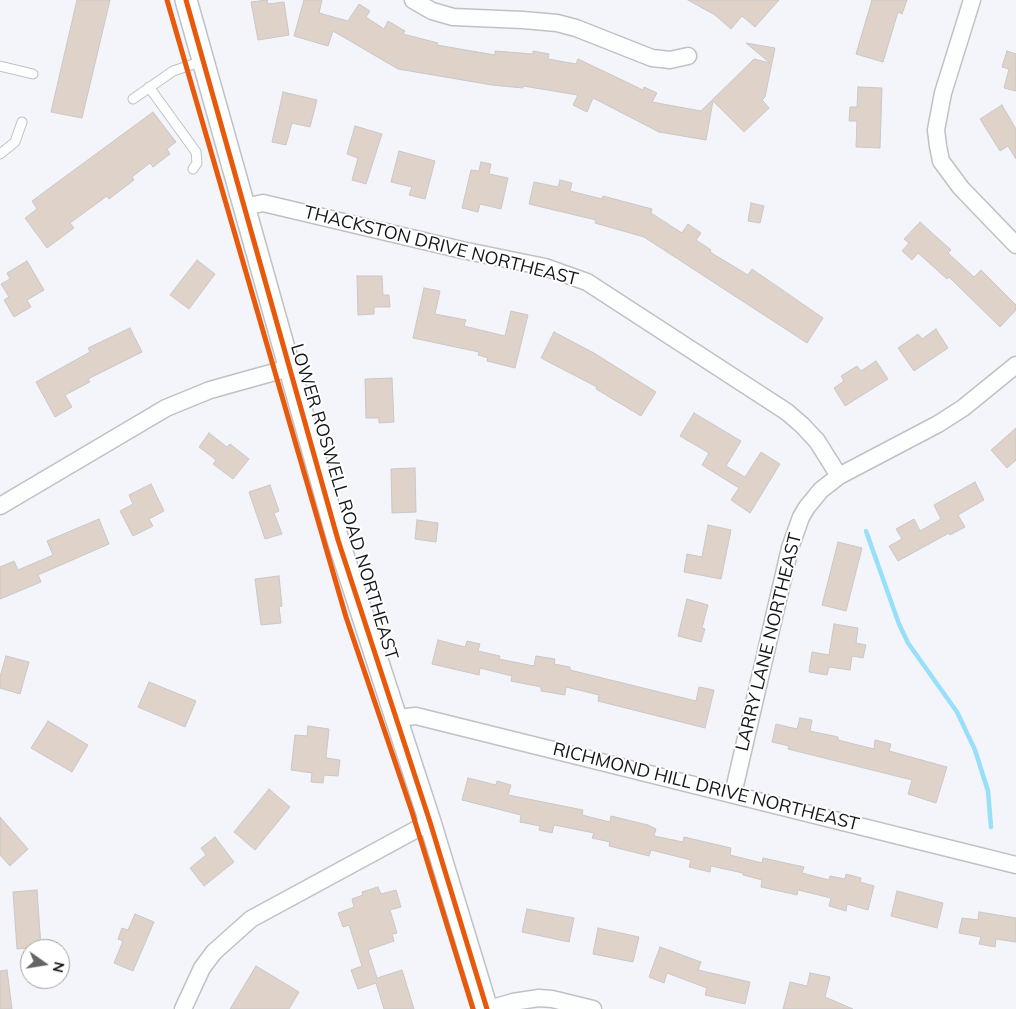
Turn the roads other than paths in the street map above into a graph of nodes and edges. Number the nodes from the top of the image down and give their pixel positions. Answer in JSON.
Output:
{"nodes":[{"id":1,"x":186,"y":0,"type":"edge"},
{"id":2,"x":413,"y":0,"type":"edge"},
{"id":3,"x":972,"y":0,"type":"edge"},
{"id":4,"x":688,"y":56,"type":"dead end"},
{"id":5,"x":204,"y":60,"type":"junction"},
{"id":6,"x":0,"y":66,"type":"edge"},
{"id":7,"x":33,"y":74,"type":"dead end"},
{"id":8,"x":149,"y":87,"type":"junction"},
{"id":9,"x":133,"y":99,"type":"dead end"},
{"id":10,"x":22,"y":122,"type":"dead end"},
{"id":11,"x":0,"y":154,"type":"edge"},
{"id":12,"x":193,"y":168,"type":"dead end"},
{"id":13,"x":244,"y":207,"type":"junction"},
{"id":14,"x":1016,"y":245,"type":"edge"},
{"id":15,"x":1016,"y":366,"type":"edge"},
{"id":16,"x":289,"y":368,"type":"junction"},
{"id":17,"x":839,"y":476,"type":"junction"},
{"id":18,"x":0,"y":506,"type":"edge"},
{"id":19,"x":396,"y":718,"type":"junction"},
{"id":20,"x":733,"y":794,"type":"junction"},
{"id":21,"x":430,"y":822,"type":"junction"},
{"id":22,"x":1016,"y":865,"type":"edge"},
{"id":23,"x":183,"y":1009,"type":"edge"},
{"id":24,"x":488,"y":1009,"type":"edge"},
{"id":25,"x":593,"y":1009,"type":"edge"}],
"edges":[{"from":1,"to":5,"type":"street","name":"LOWER ROSWELL ROAD NORTHEAST"},
{"from":2,"to":4,"type":"street"},
{"from":3,"to":14,"type":"street"},
{"from":5,"to":8,"type":"lane"},
{"from":5,"to":13,"type":"street","name":"LOWER ROSWELL ROAD NORTHEAST"},
{"from":6,"to":7,"type":"lane"},
{"from":8,"to":9,"type":"lane"},
{"from":8,"to":12,"type":"lane"},
{"from":10,"to":11,"type":"lane"},
{"from":13,"to":16,"type":"street","name":"LOWER ROSWELL ROAD NORTHEAST"},
{"from":13,"to":17,"type":"street","name":"THACKSTON DRIVE NORTHEAST"},
{"from":15,"to":17,"type":"street","name":"LARRY LANE NORTHEAST"},
{"from":16,"to":18,"type":"street"},
{"from":16,"to":19,"type":"street","name":"LOWER ROSWELL ROAD NORTHEAST"},
{"from":17,"to":20,"type":"street","name":"LARRY LANE NORTHEAST"},
{"from":19,"to":20,"type":"street","name":"RICHMOND HILL DRIVE NORTHEAST"},
{"from":19,"to":21,"type":"street","name":"LOWER ROSWELL ROAD NORTHEAST"},
{"from":20,"to":22,"type":"street","name":"RICHMOND HILL DRIVE NORTHEAST"},
{"from":21,"to":23,"type":"street"},
{"from":21,"to":24,"type":"street","name":"LOWER ROSWELL ROAD NORTHEAST"},
{"from":24,"to":25,"type":"street"}]}
